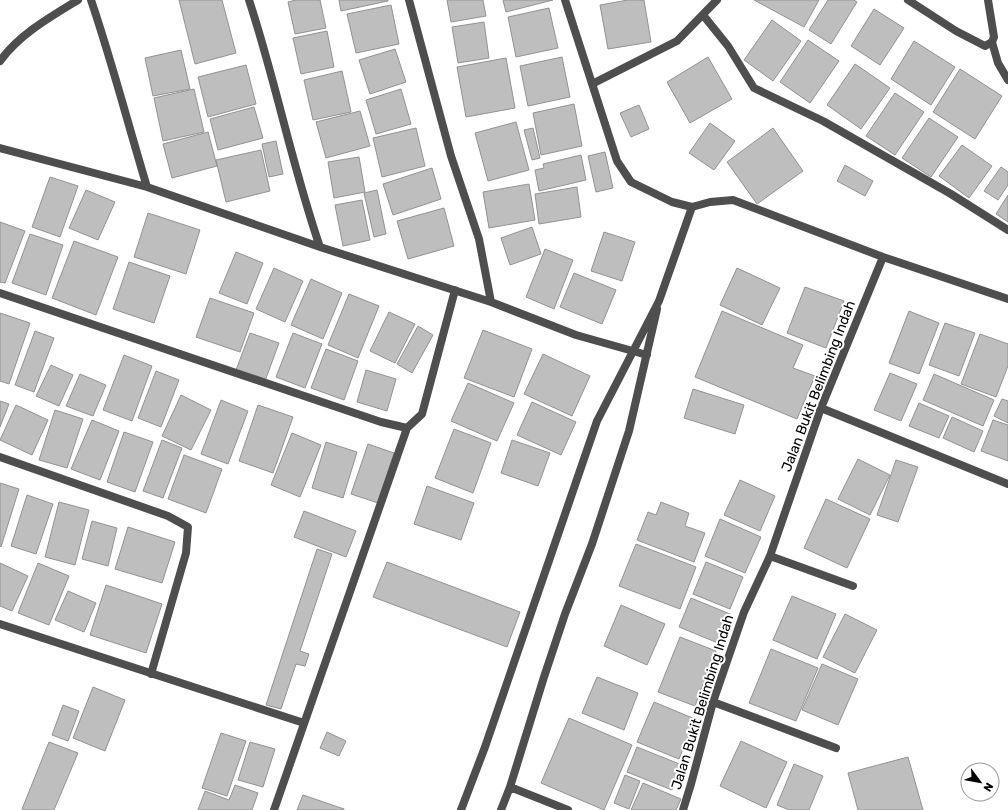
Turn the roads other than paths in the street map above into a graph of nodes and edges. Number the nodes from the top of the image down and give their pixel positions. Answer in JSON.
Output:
{"nodes":[{"id":1,"x":78,"y":0,"type":"edge"},
{"id":2,"x":91,"y":0,"type":"edge"},
{"id":3,"x":250,"y":0,"type":"edge"},
{"id":4,"x":409,"y":0,"type":"edge"},
{"id":5,"x":565,"y":0,"type":"edge"},
{"id":6,"x":718,"y":0,"type":"edge"},
{"id":7,"x":908,"y":0,"type":"edge"},
{"id":8,"x":988,"y":0,"type":"edge"},
{"id":9,"x":703,"y":15,"type":"junction"},
{"id":10,"x":992,"y":42,"type":"junction"},
{"id":11,"x":0,"y":61,"type":"edge"},
{"id":12,"x":1008,"y":80,"type":"edge"},
{"id":13,"x":592,"y":84,"type":"junction"},
{"id":14,"x":0,"y":148,"type":"edge"},
{"id":15,"x":147,"y":187,"type":"junction"},
{"id":16,"x":692,"y":207,"type":"junction"},
{"id":17,"x":1008,"y":230,"type":"edge"},
{"id":18,"x":320,"y":247,"type":"junction"},
{"id":19,"x":883,"y":257,"type":"junction"},
{"id":20,"x":455,"y":290,"type":"junction"},
{"id":21,"x":0,"y":293,"type":"edge"},
{"id":22,"x":1008,"y":299,"type":"edge"},
{"id":23,"x":659,"y":301,"type":"junction"},
{"id":24,"x":492,"y":302,"type":"junction"},
{"id":25,"x":633,"y":350,"type":"junction"},
{"id":26,"x":647,"y":355,"type":"junction"},
{"id":27,"x":821,"y":408,"type":"junction"},
{"id":28,"x":407,"y":428,"type":"junction"},
{"id":29,"x":0,"y":457,"type":"edge"},
{"id":30,"x":1008,"y":484,"type":"edge"},
{"id":31,"x":770,"y":556,"type":"junction"},
{"id":32,"x":853,"y":586,"type":"dead end"},
{"id":33,"x":0,"y":624,"type":"edge"},
{"id":34,"x":151,"y":674,"type":"junction"},
{"id":35,"x":713,"y":702,"type":"junction"},
{"id":36,"x":304,"y":723,"type":"junction"},
{"id":37,"x":836,"y":748,"type":"dead end"},
{"id":38,"x":510,"y":788,"type":"junction"},
{"id":39,"x":274,"y":810,"type":"edge"},
{"id":40,"x":461,"y":810,"type":"edge"},
{"id":41,"x":501,"y":810,"type":"edge"},
{"id":42,"x":568,"y":810,"type":"edge"},
{"id":43,"x":682,"y":810,"type":"edge"}],
"edges":[{"from":1,"to":11,"type":"street"},
{"from":2,"to":15,"type":"street"},
{"from":3,"to":18,"type":"street"},
{"from":4,"to":24,"type":"street"},
{"from":5,"to":13,"type":"street"},
{"from":6,"to":9,"type":"street"},
{"from":7,"to":10,"type":"street"},
{"from":8,"to":10,"type":"street"},
{"from":9,"to":13,"type":"street"},
{"from":9,"to":17,"type":"street"},
{"from":10,"to":12,"type":"street"},
{"from":13,"to":16,"type":"street"},
{"from":14,"to":15,"type":"street"},
{"from":15,"to":18,"type":"street"},
{"from":16,"to":19,"type":"street"},
{"from":16,"to":23,"type":"street"},
{"from":18,"to":20,"type":"street"},
{"from":19,"to":22,"type":"street"},
{"from":19,"to":27,"type":"street","name":"Jalan Bukit Belimbing Indah"},
{"from":20,"to":24,"type":"street"},
{"from":20,"to":28,"type":"street"},
{"from":21,"to":28,"type":"street"},
{"from":23,"to":25,"type":"street"},
{"from":23,"to":26,"type":"street"},
{"from":24,"to":25,"type":"street"},
{"from":25,"to":26,"type":"street"},
{"from":25,"to":40,"type":"street"},
{"from":26,"to":38,"type":"street"},
{"from":27,"to":30,"type":"street"},
{"from":27,"to":31,"type":"street","name":"Jalan Bukit Belimbing Indah"},
{"from":28,"to":36,"type":"street"},
{"from":29,"to":34,"type":"street"},
{"from":31,"to":32,"type":"street"},
{"from":31,"to":35,"type":"street","name":"Jalan Bukit Belimbing Indah"},
{"from":33,"to":34,"type":"street"},
{"from":34,"to":36,"type":"street"},
{"from":35,"to":37,"type":"street"},
{"from":35,"to":43,"type":"street","name":"Jalan Bukit Belimbing Indah"},
{"from":36,"to":39,"type":"street"},
{"from":38,"to":41,"type":"street"},
{"from":38,"to":42,"type":"street"}]}
